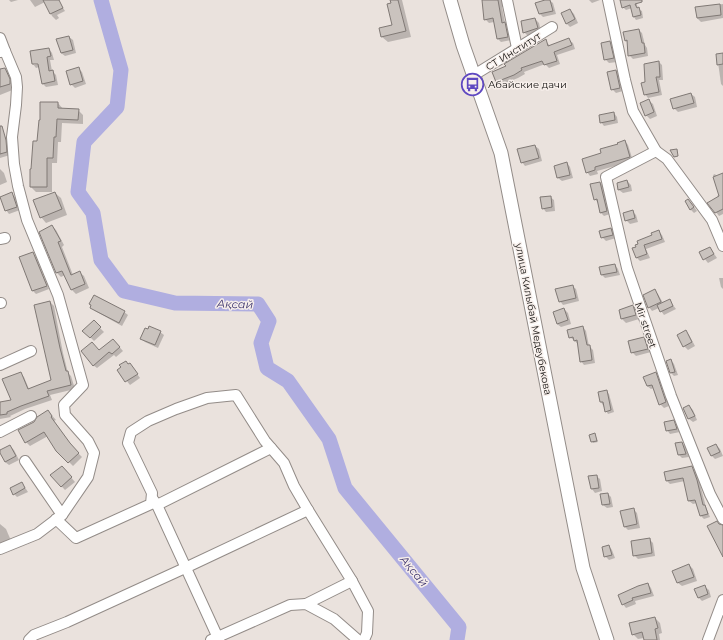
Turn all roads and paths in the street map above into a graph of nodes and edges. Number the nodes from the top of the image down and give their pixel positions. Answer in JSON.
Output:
{"nodes":[{"id":1,"x":450,"y":0,"type":"edge"},
{"id":2,"x":507,"y":0,"type":"edge"},
{"id":3,"x":608,"y":0,"type":"edge"},
{"id":4,"x":552,"y":26,"type":"dead end"},
{"id":5,"x":0,"y":38,"type":"edge"},
{"id":6,"x":517,"y":48,"type":"junction"},
{"id":7,"x":2,"y":52,"type":"edge"},
{"id":8,"x":474,"y":75,"type":"junction"},
{"id":9,"x":656,"y":151,"type":"junction"},
{"id":10,"x":723,"y":246,"type":"edge"},
{"id":11,"x":31,"y":351,"type":"dead end"},
{"id":12,"x":0,"y":365,"type":"edge"},
{"id":13,"x":31,"y":416,"type":"dead end"},
{"id":14,"x":0,"y":432,"type":"edge"},
{"id":15,"x":271,"y":448,"type":"junction"},
{"id":16,"x":25,"y":461,"type":"dead end"},
{"id":17,"x":154,"y":502,"type":"junction"},
{"id":18,"x":308,"y":510,"type":"junction"},
{"id":19,"x":58,"y":517,"type":"junction"},
{"id":20,"x":723,"y":519,"type":"edge"},
{"id":21,"x":0,"y":549,"type":"edge"},
{"id":22,"x":185,"y":568,"type":"junction"},
{"id":23,"x":352,"y":582,"type":"junction"},
{"id":24,"x":723,"y":600,"type":"edge"},
{"id":25,"x":306,"y":604,"type":"junction"},
{"id":26,"x":215,"y":639,"type":"edge"},
{"id":27,"x":29,"y":640,"type":"edge"},
{"id":28,"x":358,"y":640,"type":"edge"},
{"id":29,"x":364,"y":640,"type":"edge"},
{"id":30,"x":607,"y":640,"type":"edge"},
{"id":31,"x":708,"y":640,"type":"edge"}],
"edges":[{"from":1,"to":8,"type":"main road","name":"улица Килыбай Медеубекова"},
{"from":2,"to":6,"type":"street"},
{"from":3,"to":9,"type":"street"},
{"from":4,"to":6,"type":"street","name":"СТ Институт"},
{"from":5,"to":7,"type":"street"},
{"from":6,"to":8,"type":"street","name":"СТ Институт"},
{"from":7,"to":19,"type":"street"},
{"from":8,"to":30,"type":"main road","name":"улица Килыбай Медеубекова"},
{"from":9,"to":10,"type":"street"},
{"from":9,"to":20,"type":"street","name":"Mir street"},
{"from":11,"to":12,"type":"street"},
{"from":13,"to":14,"type":"street"},
{"from":15,"to":17,"type":"street"},
{"from":15,"to":17,"type":"street"},
{"from":15,"to":18,"type":"street"},
{"from":16,"to":19,"type":"street"},
{"from":17,"to":19,"type":"street"},
{"from":17,"to":22,"type":"street"},
{"from":18,"to":22,"type":"street"},
{"from":18,"to":23,"type":"street"},
{"from":19,"to":21,"type":"street"},
{"from":22,"to":26,"type":"street"},
{"from":22,"to":27,"type":"street"},
{"from":23,"to":25,"type":"street"},
{"from":23,"to":29,"type":"street"},
{"from":24,"to":31,"type":"street"},
{"from":25,"to":26,"type":"street"},
{"from":25,"to":28,"type":"street"}]}
